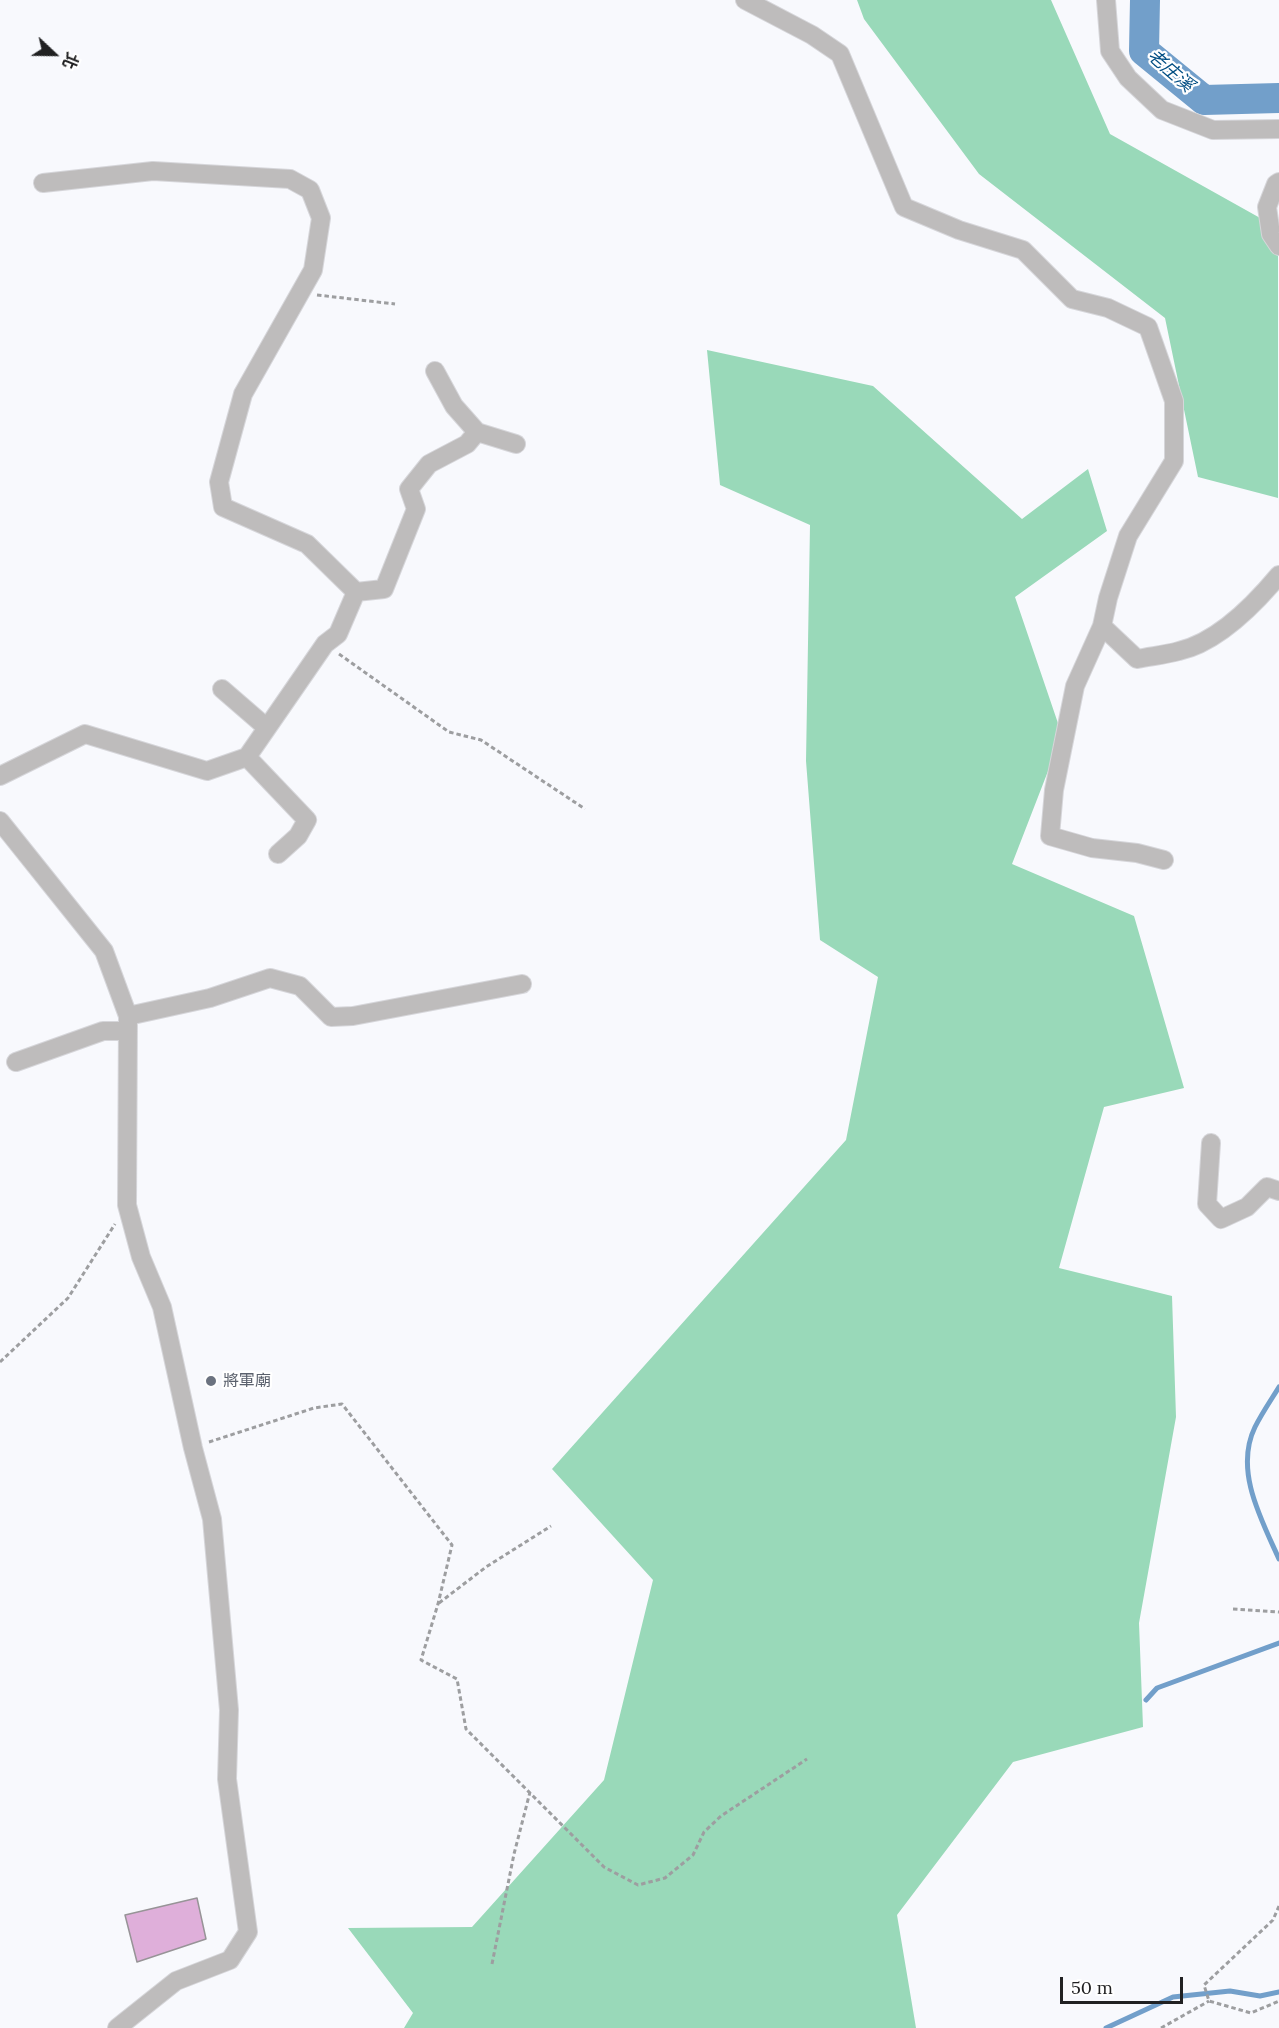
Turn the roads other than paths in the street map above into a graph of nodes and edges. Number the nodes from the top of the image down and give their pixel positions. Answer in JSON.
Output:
{"nodes":[{"id":1,"x":745,"y":0,"type":"edge"},
{"id":2,"x":1106,"y":0,"type":"edge"},
{"id":3,"x":1279,"y":129,"type":"edge"},
{"id":4,"x":1279,"y":182,"type":"edge"},
{"id":5,"x":43,"y":183,"type":"dead end"},
{"id":6,"x":1279,"y":246,"type":"edge"},
{"id":7,"x":435,"y":372,"type":"dead end"},
{"id":8,"x":477,"y":432,"type":"junction"},
{"id":9,"x":516,"y":444,"type":"dead end"},
{"id":10,"x":1279,"y":575,"type":"edge"},
{"id":11,"x":356,"y":592,"type":"junction"},
{"id":12,"x":1102,"y":626,"type":"junction"},
{"id":13,"x":222,"y":689,"type":"dead end"},
{"id":14,"x":267,"y":728,"type":"junction"},
{"id":15,"x":247,"y":757,"type":"junction"},
{"id":16,"x":0,"y":776,"type":"edge"},
{"id":17,"x":0,"y":821,"type":"edge"},
{"id":18,"x":278,"y":854,"type":"dead end"},
{"id":19,"x":1164,"y":860,"type":"dead end"},
{"id":20,"x":522,"y":984,"type":"dead end"},
{"id":21,"x":128,"y":1023,"type":"junction"},
{"id":22,"x":16,"y":1062,"type":"dead end"},
{"id":23,"x":1211,"y":1143,"type":"dead end"},
{"id":24,"x":1279,"y":1191,"type":"edge"},
{"id":25,"x":117,"y":2028,"type":"edge"}],
"edges":[{"from":1,"to":12,"type":"street"},
{"from":2,"to":3,"type":"street"},
{"from":4,"to":6,"type":"street"},
{"from":5,"to":11,"type":"street"},
{"from":7,"to":8,"type":"street"},
{"from":8,"to":9,"type":"street"},
{"from":8,"to":11,"type":"street"},
{"from":10,"to":12,"type":"street"},
{"from":11,"to":14,"type":"street"},
{"from":12,"to":19,"type":"street"},
{"from":13,"to":14,"type":"street"},
{"from":14,"to":15,"type":"street"},
{"from":15,"to":16,"type":"street"},
{"from":15,"to":18,"type":"street"},
{"from":17,"to":21,"type":"street"},
{"from":20,"to":21,"type":"street"},
{"from":21,"to":22,"type":"street"},
{"from":21,"to":25,"type":"street"},
{"from":23,"to":24,"type":"street"}]}
